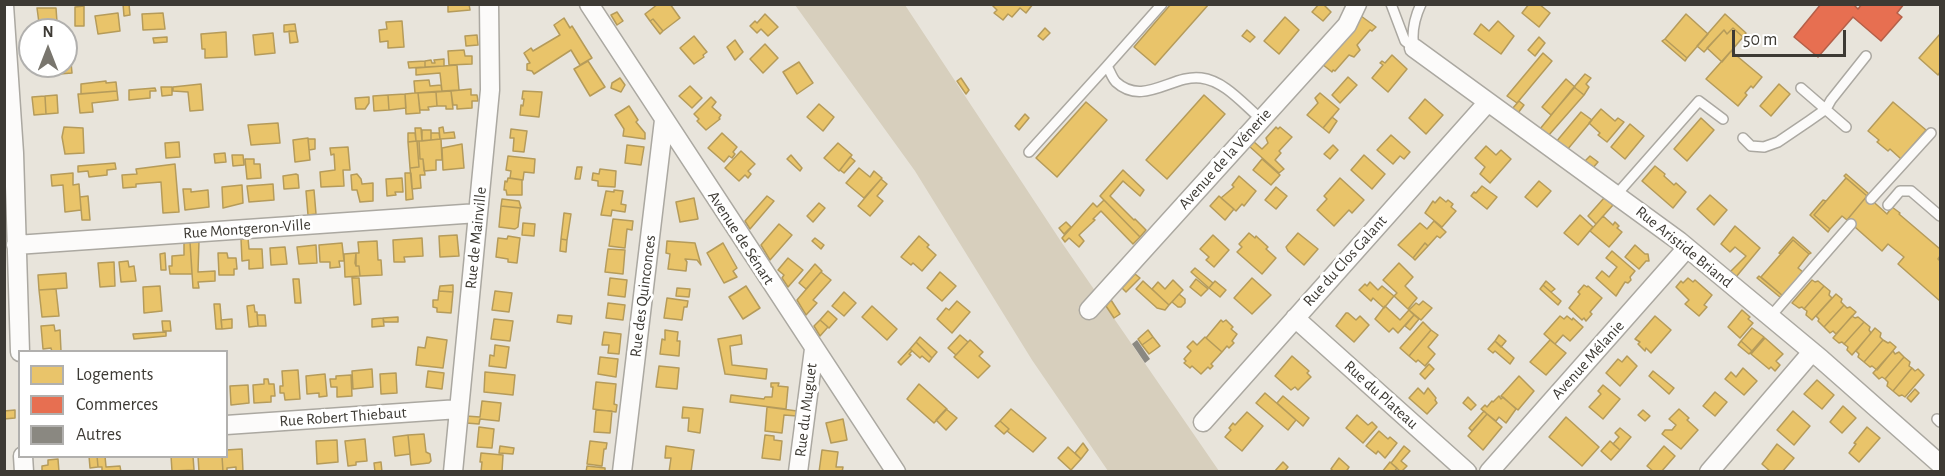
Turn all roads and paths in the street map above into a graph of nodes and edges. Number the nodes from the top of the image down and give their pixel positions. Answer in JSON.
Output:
{"nodes":[{"id":1,"x":489,"y":4,"type":"edge"},
{"id":2,"x":589,"y":4,"type":"edge"},
{"id":3,"x":1162,"y":4,"type":"edge"},
{"id":4,"x":1357,"y":4,"type":"edge"},
{"id":5,"x":1391,"y":4,"type":"edge"},
{"id":6,"x":1421,"y":4,"type":"edge"},
{"id":7,"x":4,"y":5,"type":"edge"},
{"id":8,"x":1414,"y":48,"type":"junction"},
{"id":9,"x":1866,"y":56,"type":"dead end"},
{"id":10,"x":1107,"y":66,"type":"junction"},
{"id":11,"x":1801,"y":88,"type":"dead end"},
{"id":12,"x":1488,"y":102,"type":"junction"},
{"id":13,"x":1826,"y":109,"type":"junction"},
{"id":14,"x":1261,"y":119,"type":"junction"},
{"id":15,"x":1723,"y":119,"type":"dead end"},
{"id":16,"x":664,"y":120,"type":"junction"},
{"id":17,"x":1846,"y":127,"type":"dead end"},
{"id":18,"x":1931,"y":133,"type":"dead end"},
{"id":19,"x":1743,"y":138,"type":"dead end"},
{"id":20,"x":1029,"y":152,"type":"dead end"},
{"id":21,"x":9,"y":153,"type":"edge"},
{"id":22,"x":1617,"y":194,"type":"junction"},
{"id":23,"x":1872,"y":199,"type":"dead end"},
{"id":24,"x":1887,"y":205,"type":"dead end"},
{"id":25,"x":478,"y":213,"type":"junction"},
{"id":26,"x":1941,"y":216,"type":"edge"},
{"id":27,"x":1851,"y":224,"type":"dead end"},
{"id":28,"x":16,"y":245,"type":"junction"},
{"id":29,"x":1687,"y":248,"type":"junction"},
{"id":30,"x":1089,"y":310,"type":"dead end"},
{"id":31,"x":1770,"y":317,"type":"junction"},
{"id":32,"x":1295,"y":318,"type":"junction"},
{"id":33,"x":814,"y":349,"type":"junction"},
{"id":34,"x":20,"y":350,"type":"edge"},
{"id":35,"x":1812,"y":352,"type":"junction"},
{"id":36,"x":459,"y":409,"type":"junction"},
{"id":37,"x":1203,"y":422,"type":"dead end"},
{"id":38,"x":228,"y":425,"type":"edge"},
{"id":39,"x":1941,"y":464,"type":"edge"},
{"id":40,"x":453,"y":471,"type":"edge"},
{"id":41,"x":622,"y":471,"type":"edge"},
{"id":42,"x":798,"y":471,"type":"edge"},
{"id":43,"x":896,"y":471,"type":"edge"},
{"id":44,"x":1467,"y":471,"type":"edge"},
{"id":45,"x":1489,"y":471,"type":"edge"},
{"id":46,"x":1709,"y":471,"type":"edge"}],
"edges":[{"from":1,"to":25,"type":"street","name":"Rue de Mainville"},
{"from":2,"to":16,"type":"street","name":"Avenue de Sénart"},
{"from":3,"to":10,"type":"lane"},
{"from":4,"to":14,"type":"street","name":"Avenue de la Vénerie"},
{"from":5,"to":8,"type":"lane","name":"Rue Aristide Briand"},
{"from":6,"to":8,"type":"lane"},
{"from":7,"to":21,"type":"street"},
{"from":8,"to":12,"type":"street","name":"Rue Aristide Briand"},
{"from":9,"to":13,"type":"lane"},
{"from":10,"to":14,"type":"lane"},
{"from":10,"to":20,"type":"lane"},
{"from":11,"to":13,"type":"lane"},
{"from":12,"to":22,"type":"street","name":"Rue Aristide Briand"},
{"from":12,"to":32,"type":"street","name":"Rue du Clos Galant"},
{"from":13,"to":17,"type":"lane"},
{"from":13,"to":19,"type":"lane"},
{"from":14,"to":30,"type":"street","name":"Avenue de la Vénerie"},
{"from":15,"to":22,"type":"lane"},
{"from":16,"to":33,"type":"street","name":"Avenue de Sénart"},
{"from":16,"to":41,"type":"street","name":"Rue des Quinconces"},
{"from":18,"to":23,"type":"lane"},
{"from":21,"to":28,"type":"street"},
{"from":22,"to":29,"type":"street","name":"Rue Aristide Briand"},
{"from":24,"to":26,"type":"lane"},
{"from":25,"to":28,"type":"street","name":"Rue Montgeron-Ville"},
{"from":25,"to":36,"type":"street","name":"Rue de Mainville"},
{"from":27,"to":31,"type":"lane"},
{"from":28,"to":34,"type":"street"},
{"from":29,"to":31,"type":"street","name":"Rue Aristide Briand"},
{"from":29,"to":45,"type":"street","name":"Avenue Mélanie"},
{"from":31,"to":35,"type":"street","name":"Rue Aristide Briand"},
{"from":32,"to":37,"type":"street","name":"Rue du Clos Galant"},
{"from":32,"to":44,"type":"street","name":"Rue du Plateau"},
{"from":33,"to":42,"type":"street","name":"Rue du Muguet"},
{"from":33,"to":43,"type":"street","name":"Avenue de Sénart"},
{"from":35,"to":39,"type":"street","name":"Rue Aristide Briand"},
{"from":35,"to":46,"type":"street"},
{"from":36,"to":38,"type":"street","name":"Rue Robert Thiebaut"},
{"from":36,"to":40,"type":"street","name":"Rue de Mainville"}]}
